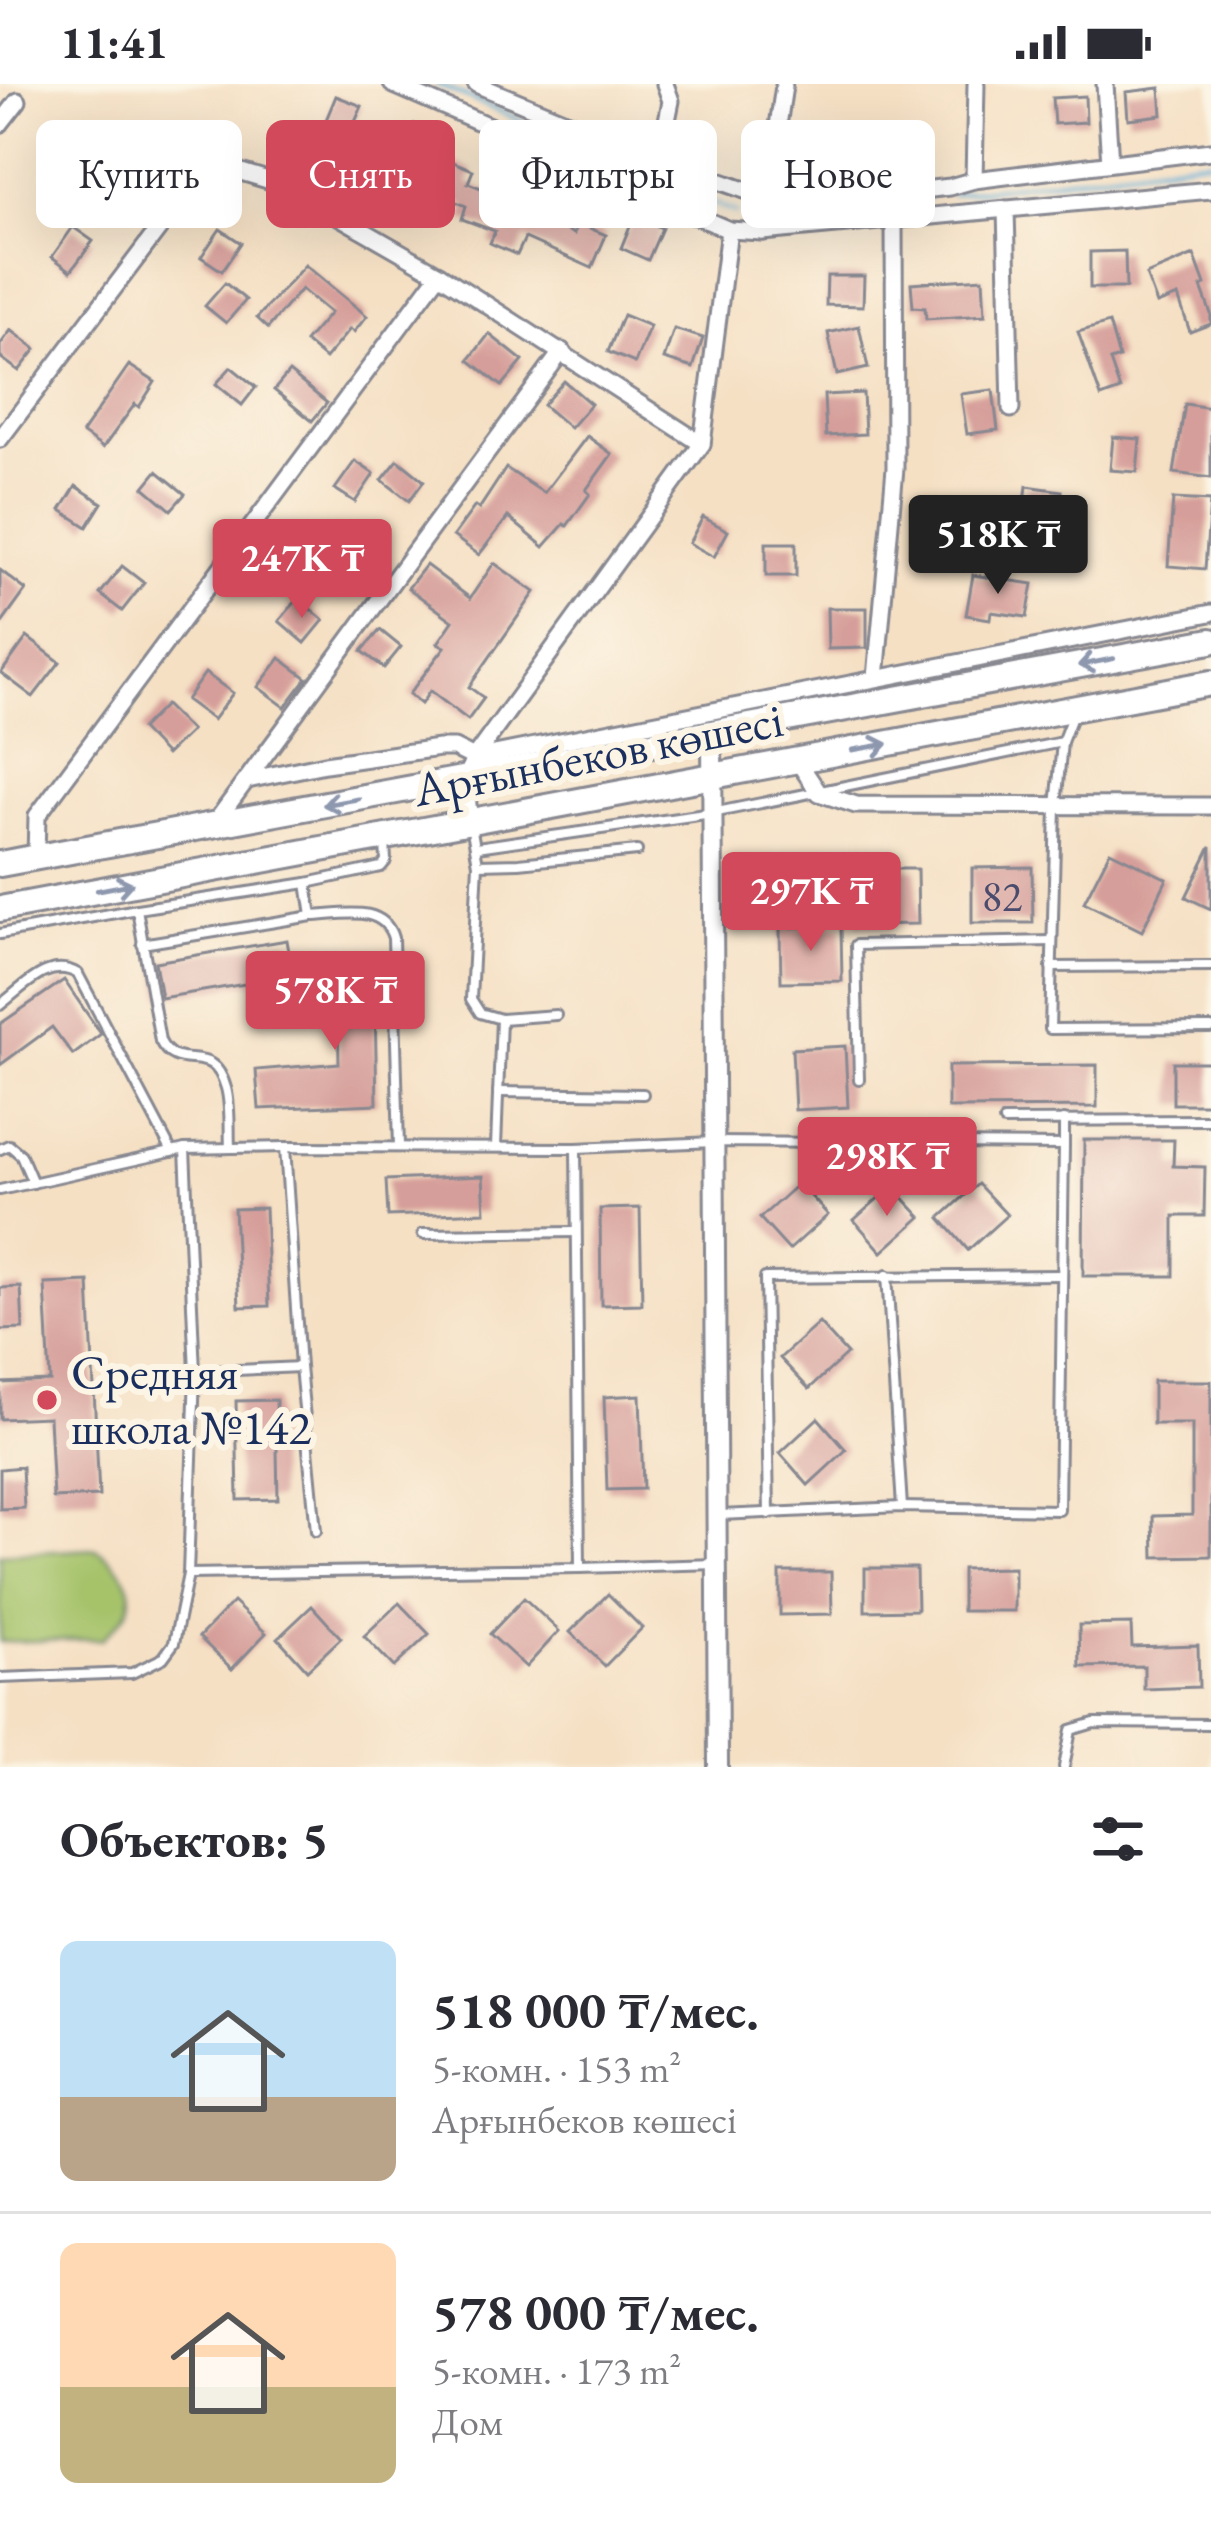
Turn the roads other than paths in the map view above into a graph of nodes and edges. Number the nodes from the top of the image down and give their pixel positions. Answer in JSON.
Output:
{"nodes":[{"id":1,"x":392,"y":84,"type":"edge"},
{"id":2,"x":476,"y":84,"type":"edge"},
{"id":3,"x":665,"y":84,"type":"edge"},
{"id":4,"x":976,"y":84,"type":"edge"},
{"id":5,"x":1105,"y":84,"type":"edge"},
{"id":6,"x":784,"y":86,"type":"edge"},
{"id":7,"x":17,"y":100,"type":"dead end"},
{"id":8,"x":563,"y":120,"type":"edge"},
{"id":9,"x":667,"y":120,"type":"edge"},
{"id":10,"x":779,"y":120,"type":"edge"},
{"id":11,"x":0,"y":124,"type":"edge"},
{"id":12,"x":1211,"y":151,"type":"edge"},
{"id":13,"x":1110,"y":163,"type":"junction"},
{"id":14,"x":974,"y":181,"type":"junction"},
{"id":15,"x":935,"y":189,"type":"edge"},
{"id":16,"x":1211,"y":190,"type":"edge"},
{"id":17,"x":1006,"y":209,"type":"junction"},
{"id":18,"x":935,"y":216,"type":"edge"},
{"id":19,"x":763,"y":228,"type":"edge"},
{"id":20,"x":806,"y":228,"type":"edge"},
{"id":21,"x":894,"y":228,"type":"edge"},
{"id":22,"x":729,"y":230,"type":"junction"},
{"id":23,"x":762,"y":232,"type":"junction"},
{"id":24,"x":439,"y":274,"type":"junction"},
{"id":25,"x":562,"y":351,"type":"junction"},
{"id":26,"x":1011,"y":409,"type":"dead end"},
{"id":27,"x":0,"y":439,"type":"edge"},
{"id":28,"x":702,"y":444,"type":"junction"},
{"id":29,"x":1211,"y":613,"type":"edge"},
{"id":30,"x":1211,"y":641,"type":"edge"},
{"id":31,"x":876,"y":679,"type":"junction"},
{"id":32,"x":1211,"y":683,"type":"edge"},
{"id":33,"x":1075,"y":709,"type":"junction"},
{"id":34,"x":712,"y":734,"type":"junction"},
{"id":35,"x":1061,"y":742,"type":"junction"},
{"id":36,"x":797,"y":760,"type":"junction"},
{"id":37,"x":469,"y":769,"type":"junction"},
{"id":38,"x":712,"y":775,"type":"junction"},
{"id":39,"x":247,"y":780,"type":"junction"},
{"id":40,"x":819,"y":793,"type":"junction"},
{"id":41,"x":1211,"y":806,"type":"edge"},
{"id":42,"x":1056,"y":807,"type":"junction"},
{"id":43,"x":712,"y":813,"type":"junction"},
{"id":44,"x":470,"y":821,"type":"junction"},
{"id":45,"x":214,"y":824,"type":"junction"},
{"id":46,"x":386,"y":837,"type":"junction"},
{"id":47,"x":477,"y":848,"type":"junction"},
{"id":48,"x":637,"y":850,"type":"dead end"},
{"id":49,"x":36,"y":857,"type":"junction"},
{"id":50,"x":0,"y":864,"type":"edge"},
{"id":51,"x":478,"y":864,"type":"junction"},
{"id":52,"x":307,"y":884,"type":"junction"},
{"id":53,"x":0,"y":909,"type":"edge"},
{"id":54,"x":136,"y":909,"type":"junction"},
{"id":55,"x":312,"y":916,"type":"junction"},
{"id":56,"x":0,"y":934,"type":"edge"},
{"id":57,"x":1052,"y":941,"type":"junction"},
{"id":58,"x":142,"y":944,"type":"junction"},
{"id":59,"x":1211,"y":966,"type":"edge"},
{"id":60,"x":1051,"y":967,"type":"junction"},
{"id":61,"x":2,"y":1000,"type":"edge"},
{"id":62,"x":556,"y":1015,"type":"dead end"},
{"id":63,"x":501,"y":1019,"type":"junction"},
{"id":64,"x":1211,"y":1028,"type":"edge"},
{"id":65,"x":859,"y":1080,"type":"dead end"},
{"id":66,"x":498,"y":1092,"type":"junction"},
{"id":67,"x":643,"y":1094,"type":"dead end"},
{"id":68,"x":1004,"y":1120,"type":"dead end"},
{"id":69,"x":1064,"y":1120,"type":"junction"},
{"id":70,"x":1211,"y":1120,"type":"edge"},
{"id":71,"x":714,"y":1142,"type":"junction"},
{"id":72,"x":1064,"y":1144,"type":"junction"},
{"id":73,"x":285,"y":1147,"type":"junction"},
{"id":74,"x":399,"y":1147,"type":"junction"},
{"id":75,"x":496,"y":1147,"type":"junction"},
{"id":76,"x":230,"y":1148,"type":"junction"},
{"id":77,"x":576,"y":1148,"type":"junction"},
{"id":78,"x":0,"y":1149,"type":"edge"},
{"id":79,"x":185,"y":1149,"type":"junction"},
{"id":80,"x":172,"y":1152,"type":"junction"},
{"id":81,"x":33,"y":1183,"type":"junction"},
{"id":82,"x":0,"y":1190,"type":"edge"},
{"id":83,"x":575,"y":1232,"type":"junction"},
{"id":84,"x":423,"y":1234,"type":"dead end"},
{"id":85,"x":1062,"y":1274,"type":"junction"},
{"id":86,"x":887,"y":1275,"type":"junction"},
{"id":87,"x":299,"y":1367,"type":"junction"},
{"id":88,"x":195,"y":1372,"type":"junction"},
{"id":89,"x":902,"y":1508,"type":"junction"},
{"id":90,"x":769,"y":1514,"type":"junction"},
{"id":91,"x":718,"y":1515,"type":"junction"},
{"id":92,"x":316,"y":1531,"type":"dead end"},
{"id":93,"x":718,"y":1564,"type":"junction"},
{"id":94,"x":580,"y":1568,"type":"junction"},
{"id":95,"x":188,"y":1574,"type":"junction"},
{"id":96,"x":0,"y":1678,"type":"edge"},
{"id":97,"x":1211,"y":1724,"type":"edge"},
{"id":98,"x":718,"y":1767,"type":"edge"},
{"id":99,"x":1064,"y":1767,"type":"edge"}],
"edges":[{"from":1,"to":22,"type":"street"},
{"from":2,"to":8,"type":"street"},
{"from":3,"to":9,"type":"street"},
{"from":4,"to":14,"type":"street"},
{"from":5,"to":13,"type":"street"},
{"from":6,"to":10,"type":"street"},
{"from":7,"to":11,"type":"street"},
{"from":12,"to":13,"type":"street"},
{"from":13,"to":14,"type":"street"},
{"from":14,"to":15,"type":"street"},
{"from":16,"to":17,"type":"street"},
{"from":17,"to":18,"type":"street"},
{"from":17,"to":26,"type":"street"},
{"from":19,"to":23,"type":"street"},
{"from":20,"to":23,"type":"street"},
{"from":21,"to":31,"type":"street"},
{"from":22,"to":23,"type":"street"},
{"from":22,"to":28,"type":"street"},
{"from":24,"to":25,"type":"street"},
{"from":24,"to":27,"type":"street"},
{"from":24,"to":49,"type":"street"},
{"from":25,"to":28,"type":"street"},
{"from":25,"to":39,"type":"street"},
{"from":28,"to":37,"type":"street"},
{"from":29,"to":31,"type":"street"},
{"from":30,"to":34,"type":"main road","name":"Арғынбеков көшесі","one_way":true},
{"from":31,"to":37,"type":"street"},
{"from":32,"to":33,"type":"main road","name":"Арғынбеков көшесі"},
{"from":33,"to":35,"type":"lane"},
{"from":36,"to":33,"type":"main road","name":"Арғынбеков көшесі","one_way":true},
{"from":34,"to":37,"type":"main road","name":"Арғынбеков көшесі"},
{"from":34,"to":38,"type":"street"},
{"from":35,"to":40,"type":"lane"},
{"from":35,"to":42,"type":"lane"},
{"from":36,"to":38,"type":"main road","name":"Арғынбеков көшесі"},
{"from":36,"to":40,"type":"street"},
{"from":37,"to":39,"type":"street"},
{"from":37,"to":44,"type":"street"},
{"from":37,"to":45,"type":"main road","name":"Арғынбеков көшесі","one_way":true},
{"from":38,"to":43,"type":"street"},
{"from":38,"to":44,"type":"main road","name":"Арғынбеков көшесі"},
{"from":39,"to":45,"type":"street"},
{"from":40,"to":42,"type":"street"},
{"from":40,"to":43,"type":"lane"},
{"from":41,"to":42,"type":"street"},
{"from":42,"to":57,"type":"lane"},
{"from":43,"to":47,"type":"lane"},
{"from":43,"to":71,"type":"street"},
{"from":44,"to":46,"type":"main road","name":"Арғынбеков көшесі"},
{"from":44,"to":47,"type":"lane"},
{"from":45,"to":49,"type":"main road","name":"Арғынбеков көшесі"},
{"from":46,"to":52,"type":"lane"},
{"from":53,"to":46,"type":"main road","name":"Арғынбеков көшесі","one_way":true},
{"from":47,"to":51,"type":"lane"},
{"from":48,"to":51,"type":"lane"},
{"from":49,"to":50,"type":"main road","name":"Арғынбеков көшесі"},
{"from":51,"to":63,"type":"lane"},
{"from":52,"to":54,"type":"lane"},
{"from":52,"to":55,"type":"lane"},
{"from":54,"to":56,"type":"lane"},
{"from":54,"to":58,"type":"lane"},
{"from":55,"to":58,"type":"lane"},
{"from":55,"to":74,"type":"lane"},
{"from":57,"to":60,"type":"lane"},
{"from":57,"to":65,"type":"lane"},
{"from":58,"to":76,"type":"lane"},
{"from":59,"to":60,"type":"lane"},
{"from":60,"to":64,"type":"lane"},
{"from":61,"to":80,"type":"lane"},
{"from":62,"to":63,"type":"lane"},
{"from":63,"to":66,"type":"lane"},
{"from":66,"to":67,"type":"lane"},
{"from":66,"to":75,"type":"lane"},
{"from":68,"to":69,"type":"lane"},
{"from":69,"to":70,"type":"lane"},
{"from":69,"to":72,"type":"lane"},
{"from":71,"to":72,"type":"lane"},
{"from":71,"to":77,"type":"lane"},
{"from":71,"to":91,"type":"street"},
{"from":72,"to":85,"type":"lane"},
{"from":73,"to":74,"type":"lane"},
{"from":73,"to":76,"type":"lane"},
{"from":73,"to":87,"type":"lane"},
{"from":74,"to":75,"type":"lane"},
{"from":75,"to":77,"type":"lane"},
{"from":76,"to":79,"type":"lane"},
{"from":77,"to":83,"type":"lane"},
{"from":78,"to":81,"type":"lane"},
{"from":79,"to":80,"type":"lane"},
{"from":79,"to":88,"type":"lane"},
{"from":80,"to":81,"type":"lane"},
{"from":81,"to":82,"type":"lane"},
{"from":83,"to":84,"type":"lane"},
{"from":83,"to":94,"type":"lane"},
{"from":85,"to":86,"type":"lane"},
{"from":85,"to":89,"type":"lane"},
{"from":86,"to":89,"type":"lane"},
{"from":86,"to":90,"type":"lane"},
{"from":87,"to":88,"type":"lane"},
{"from":87,"to":92,"type":"lane"},
{"from":88,"to":95,"type":"lane"},
{"from":89,"to":90,"type":"lane"},
{"from":90,"to":91,"type":"lane"},
{"from":91,"to":93,"type":"street"},
{"from":93,"to":94,"type":"lane"},
{"from":93,"to":98,"type":"street"},
{"from":94,"to":95,"type":"lane"},
{"from":95,"to":96,"type":"lane"},
{"from":97,"to":99,"type":"lane"}]}
